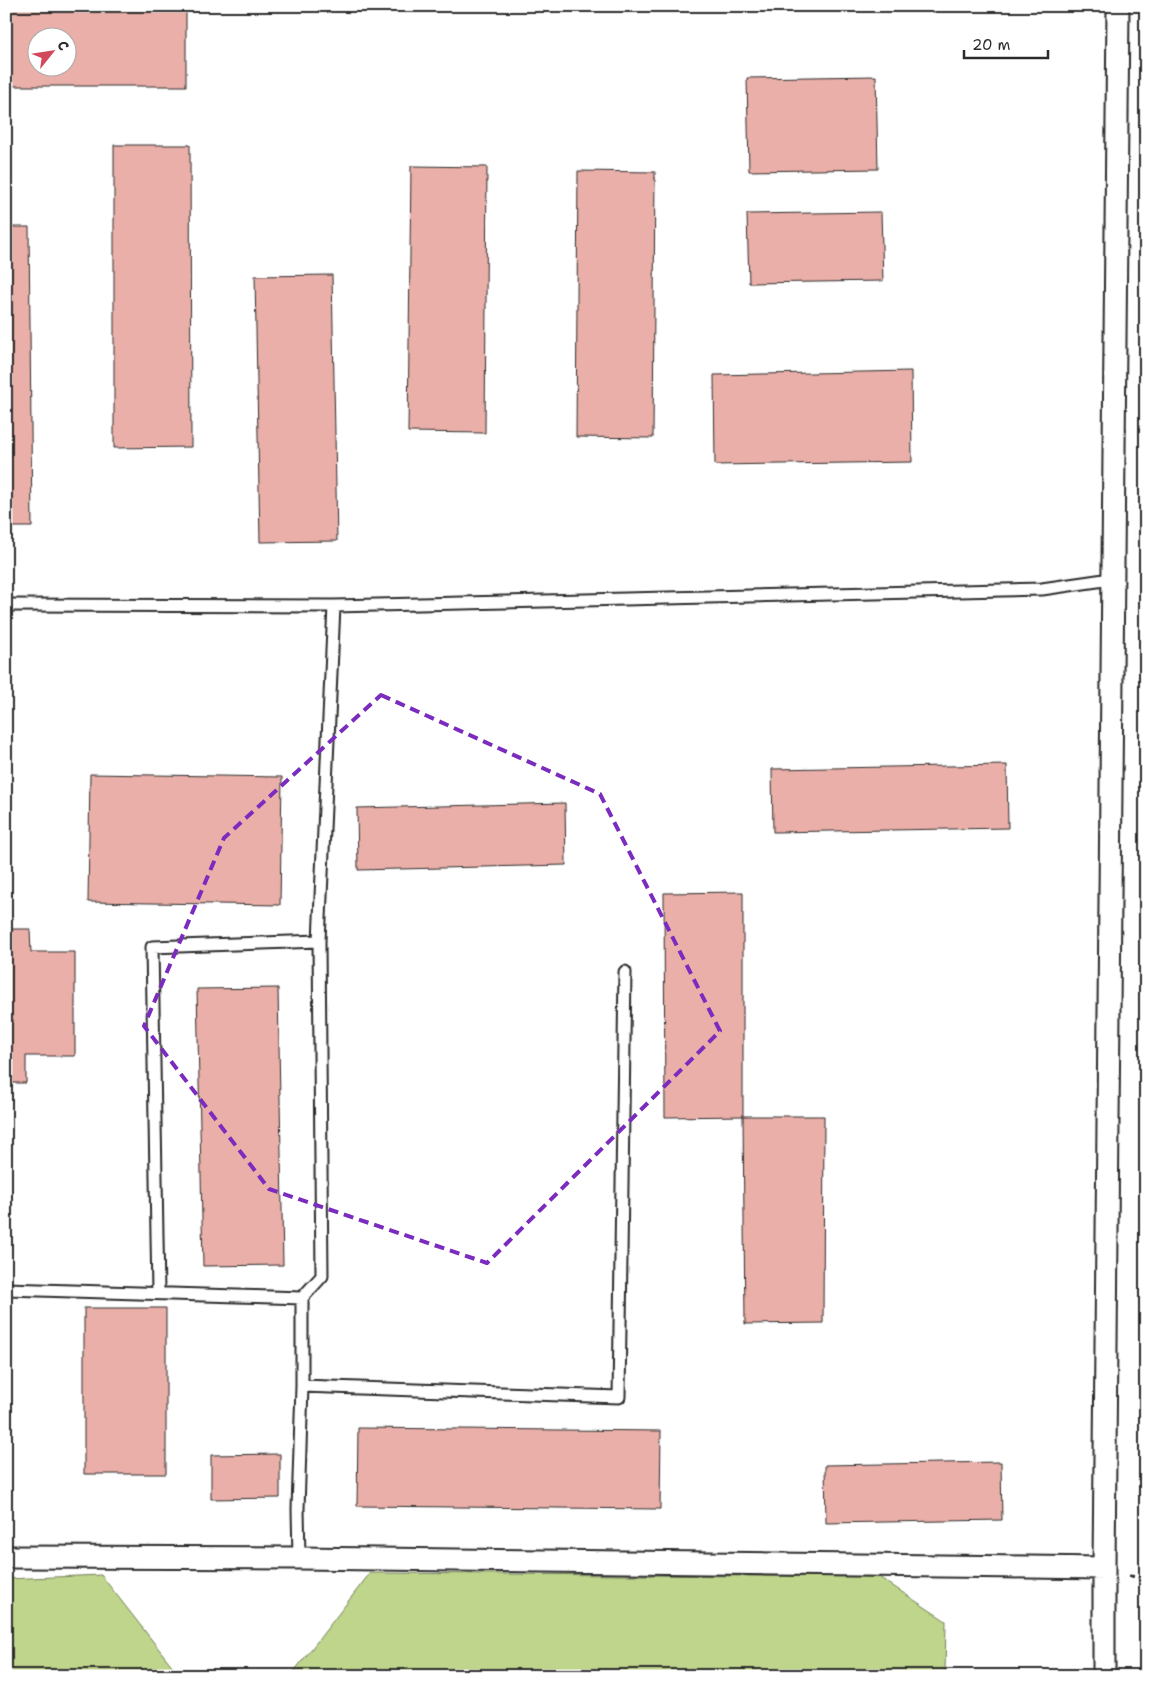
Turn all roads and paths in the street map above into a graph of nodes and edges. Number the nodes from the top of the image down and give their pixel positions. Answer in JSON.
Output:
{"nodes":[{"id":1,"x":1118,"y":6,"type":"edge"},
{"id":2,"x":1111,"y":579,"type":"junction"},
{"id":3,"x":6,"y":604,"type":"edge"},
{"id":4,"x":334,"y":606,"type":"junction"},
{"id":5,"x":319,"y":940,"type":"junction"},
{"id":6,"x":625,"y":972,"type":"dead end"},
{"id":7,"x":6,"y":1289,"type":"edge"},
{"id":8,"x":158,"y":1293,"type":"junction"},
{"id":9,"x":302,"y":1298,"type":"junction"},
{"id":10,"x":302,"y":1386,"type":"junction"},
{"id":11,"x":6,"y":1557,"type":"edge"},
{"id":12,"x":300,"y":1558,"type":"junction"},
{"id":13,"x":1104,"y":1568,"type":"junction"},
{"id":14,"x":1104,"y":1676,"type":"edge"}],
"edges":[{"from":1,"to":2,"type":"street"},
{"from":2,"to":4,"type":"lane"},
{"from":2,"to":13,"type":"street"},
{"from":3,"to":4,"type":"lane"},
{"from":4,"to":5,"type":"lane"},
{"from":5,"to":8,"type":"lane"},
{"from":5,"to":9,"type":"lane"},
{"from":6,"to":10,"type":"lane"},
{"from":7,"to":8,"type":"lane"},
{"from":8,"to":9,"type":"lane"},
{"from":9,"to":10,"type":"lane"},
{"from":10,"to":12,"type":"lane"},
{"from":11,"to":12,"type":"street"},
{"from":12,"to":13,"type":"street"},
{"from":13,"to":14,"type":"street"}]}
